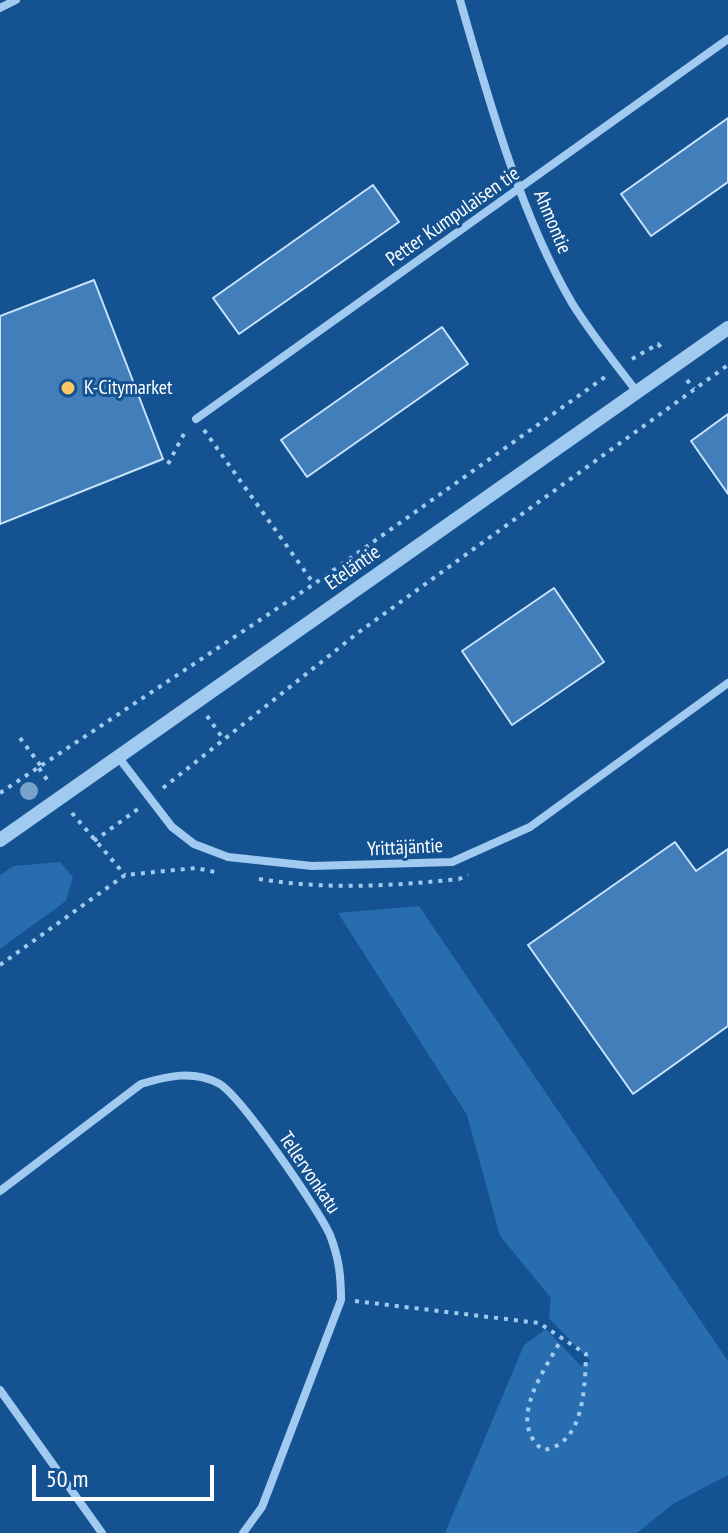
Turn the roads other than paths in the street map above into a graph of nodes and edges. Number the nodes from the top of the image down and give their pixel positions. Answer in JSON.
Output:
{"nodes":[{"id":1,"x":13,"y":0,"type":"edge"},
{"id":2,"x":460,"y":0,"type":"edge"},
{"id":3,"x":0,"y":8,"type":"edge"},
{"id":4,"x":728,"y":39,"type":"edge"},
{"id":5,"x":521,"y":189,"type":"junction"},
{"id":6,"x":728,"y":328,"type":"edge"},
{"id":7,"x":637,"y":392,"type":"junction"},
{"id":8,"x":196,"y":419,"type":"road end"},
{"id":9,"x":728,"y":683,"type":"edge"},
{"id":10,"x":119,"y":758,"type":"junction"},
{"id":11,"x":0,"y":840,"type":"edge"},
{"id":12,"x":0,"y":1191,"type":"edge"},
{"id":13,"x":0,"y":1390,"type":"edge"},
{"id":14,"x":102,"y":1533,"type":"edge"},
{"id":15,"x":243,"y":1533,"type":"edge"}],
"edges":[{"from":1,"to":3,"type":"street"},
{"from":2,"to":5,"type":"street","name":"Ahmontie"},
{"from":4,"to":5,"type":"street","name":"Petter Kumpulaisen tie"},
{"from":5,"to":7,"type":"street","name":"Ahmontie"},
{"from":5,"to":8,"type":"street","name":"Petter Kumpulaisen tie"},
{"from":6,"to":7,"type":"street","name":"Eteläntie"},
{"from":7,"to":10,"type":"street","name":"Eteläntie"},
{"from":9,"to":10,"type":"street","name":"Yrittäjäntie"},
{"from":10,"to":11,"type":"street","name":"Eteläntie"},
{"from":12,"to":15,"type":"street","name":"Tellervonkatu"},
{"from":13,"to":14,"type":"street"}]}
